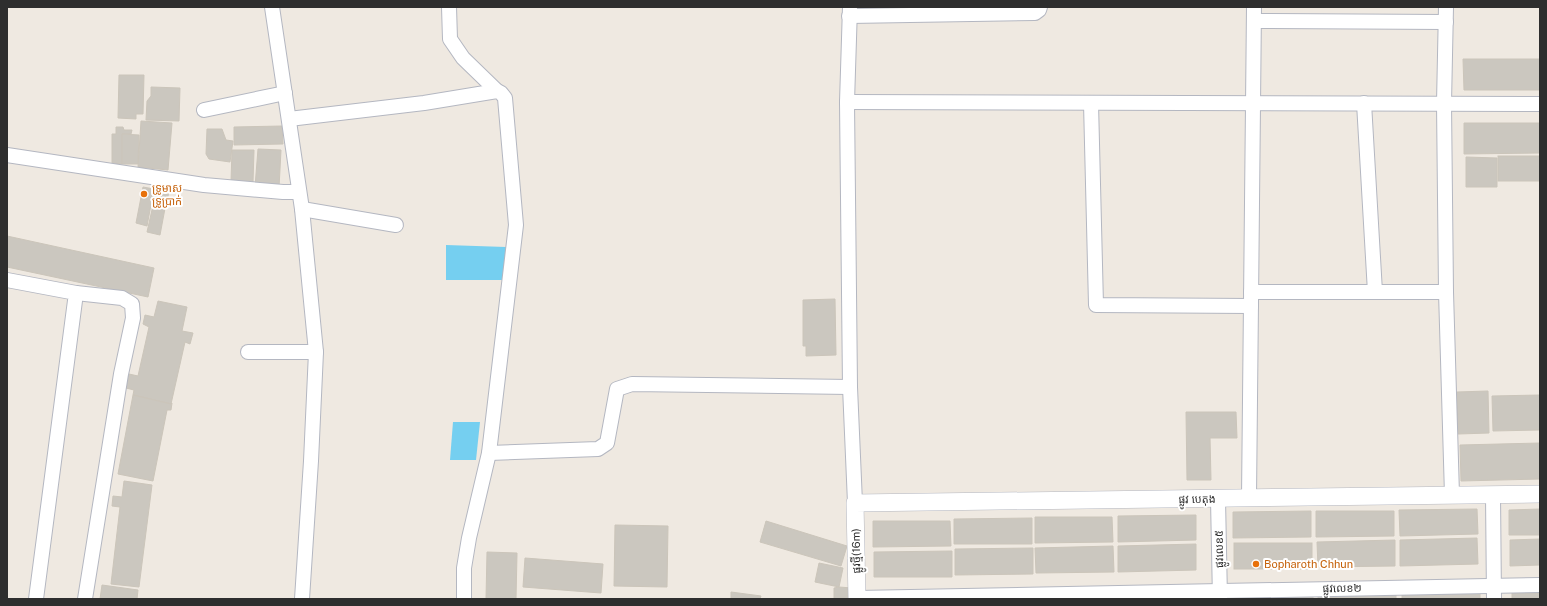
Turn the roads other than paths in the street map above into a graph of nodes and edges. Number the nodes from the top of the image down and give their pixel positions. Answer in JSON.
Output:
{"nodes":[{"id":1,"x":272,"y":7,"type":"edge"},
{"id":2,"x":449,"y":7,"type":"edge"},
{"id":3,"x":1040,"y":7,"type":"edge"},
{"id":4,"x":1446,"y":7,"type":"edge"},
{"id":5,"x":850,"y":11,"type":"edge"},
{"id":6,"x":1254,"y":14,"type":"edge"},
{"id":7,"x":1446,"y":22,"type":"junction"},
{"id":8,"x":497,"y":91,"type":"junction"},
{"id":9,"x":285,"y":93,"type":"junction"},
{"id":10,"x":846,"y":102,"type":"junction"},
{"id":11,"x":1091,"y":103,"type":"junction"},
{"id":12,"x":1253,"y":103,"type":"junction"},
{"id":13,"x":1364,"y":103,"type":"junction"},
{"id":14,"x":1444,"y":103,"type":"junction"},
{"id":15,"x":1540,"y":104,"type":"edge"},
{"id":16,"x":204,"y":110,"type":"dead end"},
{"id":17,"x":289,"y":119,"type":"junction"},
{"id":18,"x":7,"y":155,"type":"edge"},
{"id":19,"x":298,"y":192,"type":"junction"},
{"id":20,"x":302,"y":209,"type":"junction"},
{"id":21,"x":396,"y":225,"type":"dead end"},
{"id":22,"x":7,"y":280,"type":"edge"},
{"id":23,"x":1251,"y":292,"type":"junction"},
{"id":24,"x":1375,"y":292,"type":"junction"},
{"id":25,"x":1446,"y":292,"type":"junction"},
{"id":26,"x":76,"y":293,"type":"junction"},
{"id":27,"x":1251,"y":306,"type":"junction"},
{"id":28,"x":248,"y":352,"type":"dead end"},
{"id":29,"x":316,"y":352,"type":"junction"},
{"id":30,"x":850,"y":387,"type":"junction"},
{"id":31,"x":489,"y":453,"type":"junction"},
{"id":32,"x":1540,"y":494,"type":"edge"},
{"id":33,"x":1452,"y":495,"type":"junction"},
{"id":34,"x":1493,"y":495,"type":"junction"},
{"id":35,"x":1249,"y":498,"type":"junction"},
{"id":36,"x":1218,"y":499,"type":"junction"},
{"id":37,"x":855,"y":503,"type":"junction"},
{"id":38,"x":1540,"y":585,"type":"edge"},
{"id":39,"x":1494,"y":592,"type":"edge"},
{"id":40,"x":1220,"y":595,"type":"edge"},
{"id":41,"x":857,"y":598,"type":"edge"},
{"id":42,"x":939,"y":598,"type":"edge"},
{"id":43,"x":36,"y":599,"type":"edge"},
{"id":44,"x":85,"y":599,"type":"edge"},
{"id":45,"x":302,"y":599,"type":"edge"},
{"id":46,"x":464,"y":599,"type":"edge"}],
"edges":[{"from":1,"to":9,"type":"street"},
{"from":2,"to":8,"type":"street"},
{"from":3,"to":5,"type":"street"},
{"from":4,"to":7,"type":"street"},
{"from":5,"to":10,"type":"street"},
{"from":6,"to":7,"type":"street"},
{"from":6,"to":12,"type":"street"},
{"from":7,"to":14,"type":"street"},
{"from":8,"to":17,"type":"street"},
{"from":8,"to":31,"type":"street"},
{"from":9,"to":16,"type":"street"},
{"from":9,"to":17,"type":"street"},
{"from":10,"to":11,"type":"street"},
{"from":10,"to":30,"type":"street"},
{"from":11,"to":12,"type":"street"},
{"from":11,"to":27,"type":"street"},
{"from":12,"to":13,"type":"street"},
{"from":12,"to":23,"type":"street"},
{"from":13,"to":14,"type":"street"},
{"from":13,"to":24,"type":"street"},
{"from":14,"to":15,"type":"street"},
{"from":14,"to":25,"type":"street"},
{"from":17,"to":19,"type":"street"},
{"from":18,"to":19,"type":"street"},
{"from":19,"to":20,"type":"street"},
{"from":20,"to":21,"type":"street"},
{"from":20,"to":29,"type":"street"},
{"from":22,"to":26,"type":"street"},
{"from":23,"to":24,"type":"street"},
{"from":23,"to":27,"type":"street"},
{"from":24,"to":25,"type":"street"},
{"from":25,"to":33,"type":"street"},
{"from":26,"to":43,"type":"street"},
{"from":26,"to":44,"type":"street"},
{"from":27,"to":35,"type":"street"},
{"from":28,"to":29,"type":"street"},
{"from":29,"to":45,"type":"street"},
{"from":30,"to":31,"type":"street"},
{"from":30,"to":37,"type":"street"},
{"from":31,"to":46,"type":"street"},
{"from":32,"to":34,"type":"street","name":"ផ្លូវ បេតុង"},
{"from":33,"to":34,"type":"street","name":"ផ្លូវ បេតុង"},
{"from":33,"to":35,"type":"street","name":"ផ្លូវ បេតុង"},
{"from":34,"to":39,"type":"street"},
{"from":35,"to":36,"type":"street","name":"ផ្លូវ បេតុង"},
{"from":36,"to":37,"type":"street","name":"ផ្លូវ បេតុង"},
{"from":36,"to":40,"type":"street","name":"ផ្លូវលេខ៥"},
{"from":37,"to":41,"type":"street","name":"ផ្លូវថ្មី(16m)"},
{"from":38,"to":39,"type":"street","name":"ផ្លូវលេខ២"},
{"from":39,"to":40,"type":"street","name":"ផ្លូវលេខ២"},
{"from":40,"to":42,"type":"street","name":"ផ្លូវលេខ២"},
{"from":41,"to":42,"type":"street","name":"ផ្លូវលេខ២"}]}
